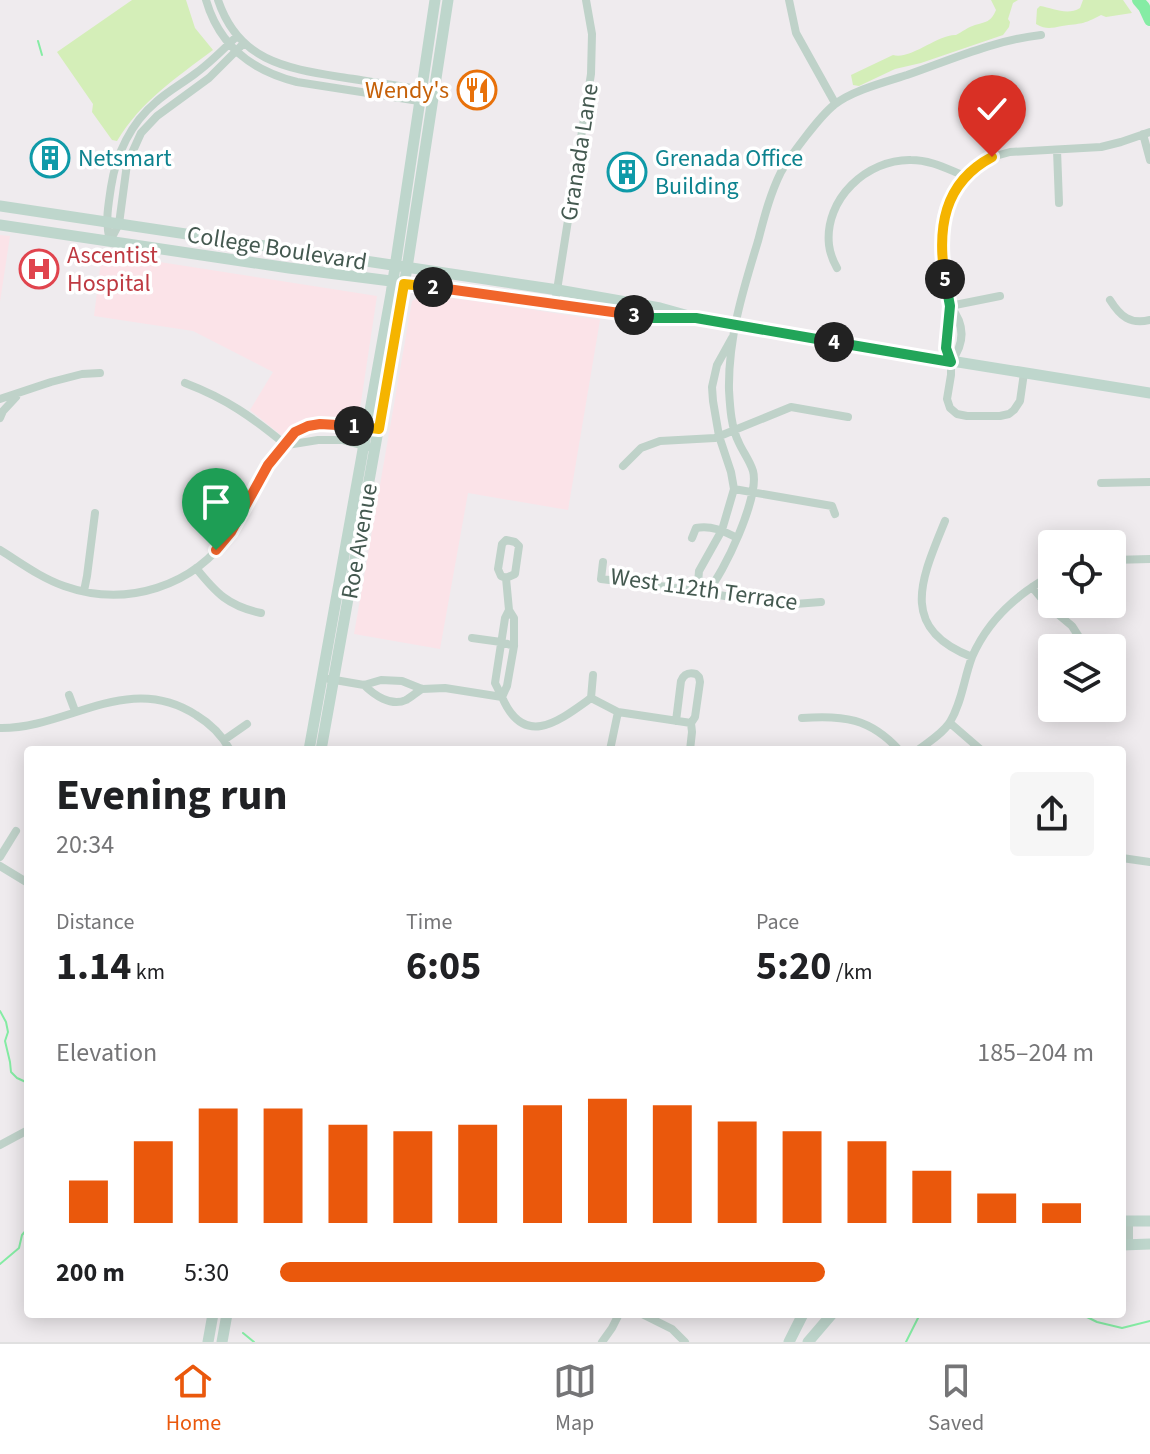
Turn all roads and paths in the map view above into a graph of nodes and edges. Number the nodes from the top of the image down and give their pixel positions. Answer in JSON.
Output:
{"nodes":[{"id":1,"x":206,"y":0,"type":"edge"},
{"id":2,"x":218,"y":0,"type":"edge"},
{"id":3,"x":435,"y":0,"type":"edge"},
{"id":4,"x":448,"y":0,"type":"edge"},
{"id":5,"x":586,"y":0,"type":"edge"},
{"id":6,"x":789,"y":0,"type":"edge"},
{"id":7,"x":1041,"y":35,"type":"dead end"},
{"id":8,"x":241,"y":40,"type":"junction"},
{"id":9,"x":229,"y":44,"type":"junction"},
{"id":10,"x":237,"y":51,"type":"junction"},
{"id":11,"x":338,"y":76,"type":"junction"},
{"id":12,"x":336,"y":88,"type":"junction"},
{"id":13,"x":420,"y":95,"type":"junction"},
{"id":14,"x":433,"y":98,"type":"junction"},
{"id":15,"x":835,"y":103,"type":"junction"},
{"id":16,"x":1147,"y":133,"type":"edge"},
{"id":17,"x":1057,"y":150,"type":"junction"},
{"id":18,"x":411,"y":155,"type":"junction"},
{"id":19,"x":117,"y":159,"type":"junction"},
{"id":20,"x":1150,"y":160,"type":"edge"},
{"id":21,"x":127,"y":164,"type":"junction"},
{"id":22,"x":408,"y":175,"type":"junction"},
{"id":23,"x":965,"y":176,"type":"junction"},
{"id":24,"x":421,"y":177,"type":"junction"},
{"id":25,"x":418,"y":199,"type":"junction"},
{"id":26,"x":1059,"y":203,"type":"dead end"},
{"id":27,"x":0,"y":206,"type":"edge"},
{"id":28,"x":106,"y":222,"type":"junction"},
{"id":29,"x":119,"y":224,"type":"junction"},
{"id":30,"x":0,"y":225,"type":"edge"},
{"id":31,"x":110,"y":242,"type":"junction"},
{"id":32,"x":401,"y":267,"type":"junction"},
{"id":33,"x":837,"y":268,"type":"dead end"},
{"id":34,"x":398,"y":283,"type":"junction"},
{"id":35,"x":558,"y":290,"type":"junction"},
{"id":36,"x":1000,"y":296,"type":"dead end"},
{"id":37,"x":1110,"y":300,"type":"dead end"},
{"id":38,"x":555,"y":303,"type":"junction"},
{"id":39,"x":950,"y":306,"type":"junction"},
{"id":40,"x":696,"y":318,"type":"junction"},
{"id":41,"x":1150,"y":320,"type":"edge"},
{"id":42,"x":733,"y":332,"type":"junction"},
{"id":43,"x":951,"y":362,"type":"junction"},
{"id":44,"x":100,"y":373,"type":"dead end"},
{"id":45,"x":1024,"y":373,"type":"junction"},
{"id":46,"x":185,"y":383,"type":"dead end"},
{"id":47,"x":20,"y":393,"type":"junction"},
{"id":48,"x":1150,"y":393,"type":"edge"},
{"id":49,"x":0,"y":399,"type":"edge"},
{"id":50,"x":848,"y":417,"type":"dead end"},
{"id":51,"x":0,"y":418,"type":"edge"},
{"id":52,"x":373,"y":429,"type":"junction"},
{"id":53,"x":734,"y":430,"type":"junction"},
{"id":54,"x":719,"y":436,"type":"junction"},
{"id":55,"x":286,"y":445,"type":"junction"},
{"id":56,"x":370,"y":447,"type":"junction"},
{"id":57,"x":623,"y":466,"type":"dead end"},
{"id":58,"x":1150,"y":482,"type":"edge"},
{"id":59,"x":1101,"y":483,"type":"dead end"},
{"id":60,"x":734,"y":489,"type":"junction"},
{"id":61,"x":752,"y":493,"type":"junction"},
{"id":62,"x":95,"y":513,"type":"dead end"},
{"id":63,"x":835,"y":514,"type":"dead end"},
{"id":64,"x":238,"y":520,"type":"junction"},
{"id":65,"x":945,"y":521,"type":"dead end"},
{"id":66,"x":722,"y":530,"type":"junction"},
{"id":67,"x":692,"y":538,"type":"dead end"},
{"id":68,"x":737,"y":538,"type":"junction"},
{"id":69,"x":226,"y":539,"type":"junction"},
{"id":70,"x":0,"y":550,"type":"edge"},
{"id":71,"x":1150,"y":559,"type":"edge"},
{"id":72,"x":1126,"y":560,"type":"edge"},
{"id":73,"x":603,"y":562,"type":"dead end"},
{"id":74,"x":196,"y":568,"type":"junction"},
{"id":75,"x":506,"y":578,"type":"dead end"},
{"id":76,"x":1038,"y":583,"type":"edge"},
{"id":77,"x":1032,"y":587,"type":"junction"},
{"id":78,"x":84,"y":591,"type":"junction"},
{"id":79,"x":706,"y":593,"type":"junction"},
{"id":80,"x":821,"y":602,"type":"dead end"},
{"id":81,"x":509,"y":610,"type":"junction"},
{"id":82,"x":261,"y":613,"type":"dead end"},
{"id":83,"x":1077,"y":634,"type":"edge"},
{"id":84,"x":472,"y":638,"type":"dead end"},
{"id":85,"x":501,"y":642,"type":"junction"},
{"id":86,"x":514,"y":646,"type":"junction"},
{"id":87,"x":972,"y":657,"type":"junction"},
{"id":88,"x":593,"y":675,"type":"dead end"},
{"id":89,"x":327,"y":679,"type":"junction"},
{"id":90,"x":364,"y":685,"type":"junction"},
{"id":91,"x":422,"y":689,"type":"junction"},
{"id":92,"x":69,"y":695,"type":"dead end"},
{"id":93,"x":502,"y":697,"type":"junction"},
{"id":94,"x":591,"y":698,"type":"junction"},
{"id":95,"x":75,"y":711,"type":"junction"},
{"id":96,"x":618,"y":712,"type":"junction"},
{"id":97,"x":802,"y":718,"type":"dead end"},
{"id":98,"x":676,"y":721,"type":"junction"},
{"id":99,"x":691,"y":723,"type":"junction"},
{"id":100,"x":950,"y":723,"type":"junction"},
{"id":101,"x":247,"y":724,"type":"dead end"},
{"id":102,"x":0,"y":728,"type":"edge"},
{"id":103,"x":224,"y":740,"type":"junction"},
{"id":104,"x":228,"y":746,"type":"edge"},
{"id":105,"x":310,"y":746,"type":"edge"},
{"id":106,"x":321,"y":746,"type":"edge"},
{"id":107,"x":611,"y":746,"type":"edge"},
{"id":108,"x":691,"y":746,"type":"edge"},
{"id":109,"x":895,"y":746,"type":"edge"},
{"id":110,"x":923,"y":746,"type":"edge"},
{"id":111,"x":977,"y":746,"type":"edge"},
{"id":112,"x":16,"y":831,"type":"dead end"},
{"id":113,"x":0,"y":857,"type":"edge"},
{"id":114,"x":1126,"y":859,"type":"edge"},
{"id":115,"x":1150,"y":862,"type":"edge"},
{"id":116,"x":0,"y":866,"type":"edge"},
{"id":117,"x":24,"y":881,"type":"edge"},
{"id":118,"x":24,"y":1132,"type":"edge"},
{"id":119,"x":0,"y":1145,"type":"edge"},
{"id":120,"x":1126,"y":1221,"type":"edge"},
{"id":121,"x":1150,"y":1221,"type":"edge"},
{"id":122,"x":1126,"y":1244,"type":"edge"},
{"id":123,"x":1150,"y":1244,"type":"edge"},
{"id":124,"x":212,"y":1318,"type":"edge"},
{"id":125,"x":226,"y":1318,"type":"edge"},
{"id":126,"x":617,"y":1318,"type":"edge"},
{"id":127,"x":650,"y":1318,"type":"edge"},
{"id":128,"x":801,"y":1318,"type":"edge"},
{"id":129,"x":829,"y":1318,"type":"edge"},
{"id":130,"x":208,"y":1342,"type":"edge"},
{"id":131,"x":222,"y":1342,"type":"edge"},
{"id":132,"x":602,"y":1342,"type":"edge"},
{"id":133,"x":685,"y":1342,"type":"edge"},
{"id":134,"x":789,"y":1342,"type":"edge"},
{"id":135,"x":808,"y":1342,"type":"edge"}],
"edges":[{"from":1,"to":9,"type":"street"},
{"from":2,"to":8,"type":"street"},
{"from":3,"to":13,"type":"main road","name":"Roe Avenue"},
{"from":4,"to":14,"type":"main road","name":"Roe Avenue"},
{"from":5,"to":35,"type":"street","name":"Granada Lane"},
{"from":6,"to":15,"type":"street"},
{"from":7,"to":15,"type":"street"},
{"from":8,"to":9,"type":"street"},
{"from":8,"to":10,"type":"street"},
{"from":8,"to":11,"type":"street"},
{"from":9,"to":10,"type":"street"},
{"from":9,"to":19,"type":"street"},
{"from":10,"to":12,"type":"street"},
{"from":10,"to":21,"type":"street"},
{"from":11,"to":12,"type":"street"},
{"from":11,"to":13,"type":"street"},
{"from":12,"to":13,"type":"street"},
{"from":13,"to":14,"type":"street"},
{"from":13,"to":18,"type":"main road","name":"Roe Avenue"},
{"from":14,"to":24,"type":"main road","name":"Roe Avenue"},
{"from":15,"to":42,"type":"street"},
{"from":16,"to":17,"type":"street"},
{"from":16,"to":20,"type":"street"},
{"from":17,"to":23,"type":"street"},
{"from":17,"to":26,"type":"street"},
{"from":18,"to":22,"type":"main road","name":"Roe Avenue"},
{"from":18,"to":24,"type":"main road"},
{"from":19,"to":21,"type":"street"},
{"from":19,"to":28,"type":"street"},
{"from":21,"to":29,"type":"street"},
{"from":22,"to":25,"type":"main road"},
{"from":22,"to":32,"type":"main road","name":"Roe Avenue"},
{"from":23,"to":33,"type":"street"},
{"from":23,"to":39,"type":"street"},
{"from":24,"to":25,"type":"main road","name":"Roe Avenue"},
{"from":25,"to":32,"type":"main road","name":"Roe Avenue"},
{"from":27,"to":28,"type":"main road","name":"College Boulevard"},
{"from":28,"to":29,"type":"main road","name":"College Boulevard"},
{"from":28,"to":31,"type":"street"},
{"from":29,"to":31,"type":"street"},
{"from":29,"to":32,"type":"main road","name":"College Boulevard"},
{"from":30,"to":31,"type":"main road","name":"College Boulevard"},
{"from":31,"to":34,"type":"main road","name":"College Boulevard"},
{"from":32,"to":34,"type":"main road","name":"Roe Avenue"},
{"from":32,"to":35,"type":"main road","name":"College Boulevard"},
{"from":34,"to":38,"type":"main road","name":"College Boulevard"},
{"from":34,"to":52,"type":"main road","name":"Roe Avenue"},
{"from":35,"to":38,"type":"street","name":"Granada Lane"},
{"from":35,"to":40,"type":"main road","name":"College Boulevard"},
{"from":36,"to":39,"type":"street"},
{"from":37,"to":41,"type":"street"},
{"from":38,"to":40,"type":"main road","name":"College Boulevard"},
{"from":39,"to":43,"type":"street"},
{"from":40,"to":42,"type":"main road","name":"College Boulevard"},
{"from":42,"to":43,"type":"main road","name":"College Boulevard"},
{"from":42,"to":53,"type":"street"},
{"from":42,"to":54,"type":"street"},
{"from":43,"to":45,"type":"main road","name":"College Boulevard"},
{"from":43,"to":45,"type":"street"},
{"from":44,"to":47,"type":"street"},
{"from":45,"to":48,"type":"main road","name":"College Boulevard"},
{"from":46,"to":55,"type":"street"},
{"from":47,"to":49,"type":"street"},
{"from":47,"to":51,"type":"street"},
{"from":50,"to":53,"type":"street"},
{"from":52,"to":55,"type":"street"},
{"from":52,"to":56,"type":"main road","name":"Roe Avenue"},
{"from":53,"to":54,"type":"street"},
{"from":53,"to":61,"type":"street"},
{"from":54,"to":57,"type":"street"},
{"from":54,"to":60,"type":"street"},
{"from":55,"to":56,"type":"street"},
{"from":55,"to":64,"type":"street"},
{"from":56,"to":89,"type":"main road","name":"Roe Avenue"},
{"from":58,"to":59,"type":"street"},
{"from":60,"to":61,"type":"street"},
{"from":60,"to":66,"type":"street"},
{"from":61,"to":63,"type":"street"},
{"from":61,"to":68,"type":"street"},
{"from":62,"to":78,"type":"street"},
{"from":64,"to":69,"type":"street"},
{"from":64,"to":69,"type":"street"},
{"from":65,"to":87,"type":"street"},
{"from":66,"to":67,"type":"street"},
{"from":66,"to":68,"type":"street"},
{"from":66,"to":79,"type":"street"},
{"from":68,"to":79,"type":"street"},
{"from":69,"to":74,"type":"street"},
{"from":70,"to":78,"type":"street"},
{"from":71,"to":72,"type":"street"},
{"from":73,"to":79,"type":"street","name":"West 112th Terrace"},
{"from":74,"to":78,"type":"street"},
{"from":74,"to":82,"type":"street"},
{"from":75,"to":81,"type":"street"},
{"from":76,"to":77,"type":"street"},
{"from":77,"to":83,"type":"street"},
{"from":77,"to":87,"type":"street"},
{"from":79,"to":80,"type":"street","name":"West 112th Terrace"},
{"from":81,"to":85,"type":"street"},
{"from":81,"to":86,"type":"street"},
{"from":84,"to":85,"type":"street"},
{"from":85,"to":86,"type":"street"},
{"from":85,"to":93,"type":"street"},
{"from":86,"to":93,"type":"street"},
{"from":87,"to":100,"type":"street"},
{"from":88,"to":94,"type":"street"},
{"from":89,"to":90,"type":"street"},
{"from":89,"to":105,"type":"main road","name":"Roe Avenue"},
{"from":89,"to":106,"type":"main road","name":"Roe Avenue"},
{"from":90,"to":91,"type":"street"},
{"from":90,"to":91,"type":"street"},
{"from":91,"to":93,"type":"street"},
{"from":92,"to":95,"type":"street"},
{"from":93,"to":94,"type":"street"},
{"from":94,"to":96,"type":"street"},
{"from":95,"to":102,"type":"street"},
{"from":95,"to":103,"type":"street"},
{"from":96,"to":98,"type":"street"},
{"from":96,"to":107,"type":"street"},
{"from":97,"to":109,"type":"street"},
{"from":98,"to":99,"type":"street"},
{"from":98,"to":99,"type":"street"},
{"from":99,"to":108,"type":"street"},
{"from":100,"to":110,"type":"street"},
{"from":100,"to":111,"type":"street"},
{"from":101,"to":103,"type":"street"},
{"from":103,"to":104,"type":"street"},
{"from":112,"to":113,"type":"street"},
{"from":114,"to":115,"type":"street"},
{"from":116,"to":117,"type":"street"},
{"from":118,"to":119,"type":"street"},
{"from":120,"to":121,"type":"main road"},
{"from":120,"to":122,"type":"street"},
{"from":122,"to":123,"type":"main road"},
{"from":124,"to":130,"type":"main road"},
{"from":125,"to":131,"type":"main road"},
{"from":126,"to":132,"type":"street"},
{"from":127,"to":133,"type":"street"},
{"from":128,"to":134,"type":"main road"},
{"from":129,"to":135,"type":"main road"}]}
